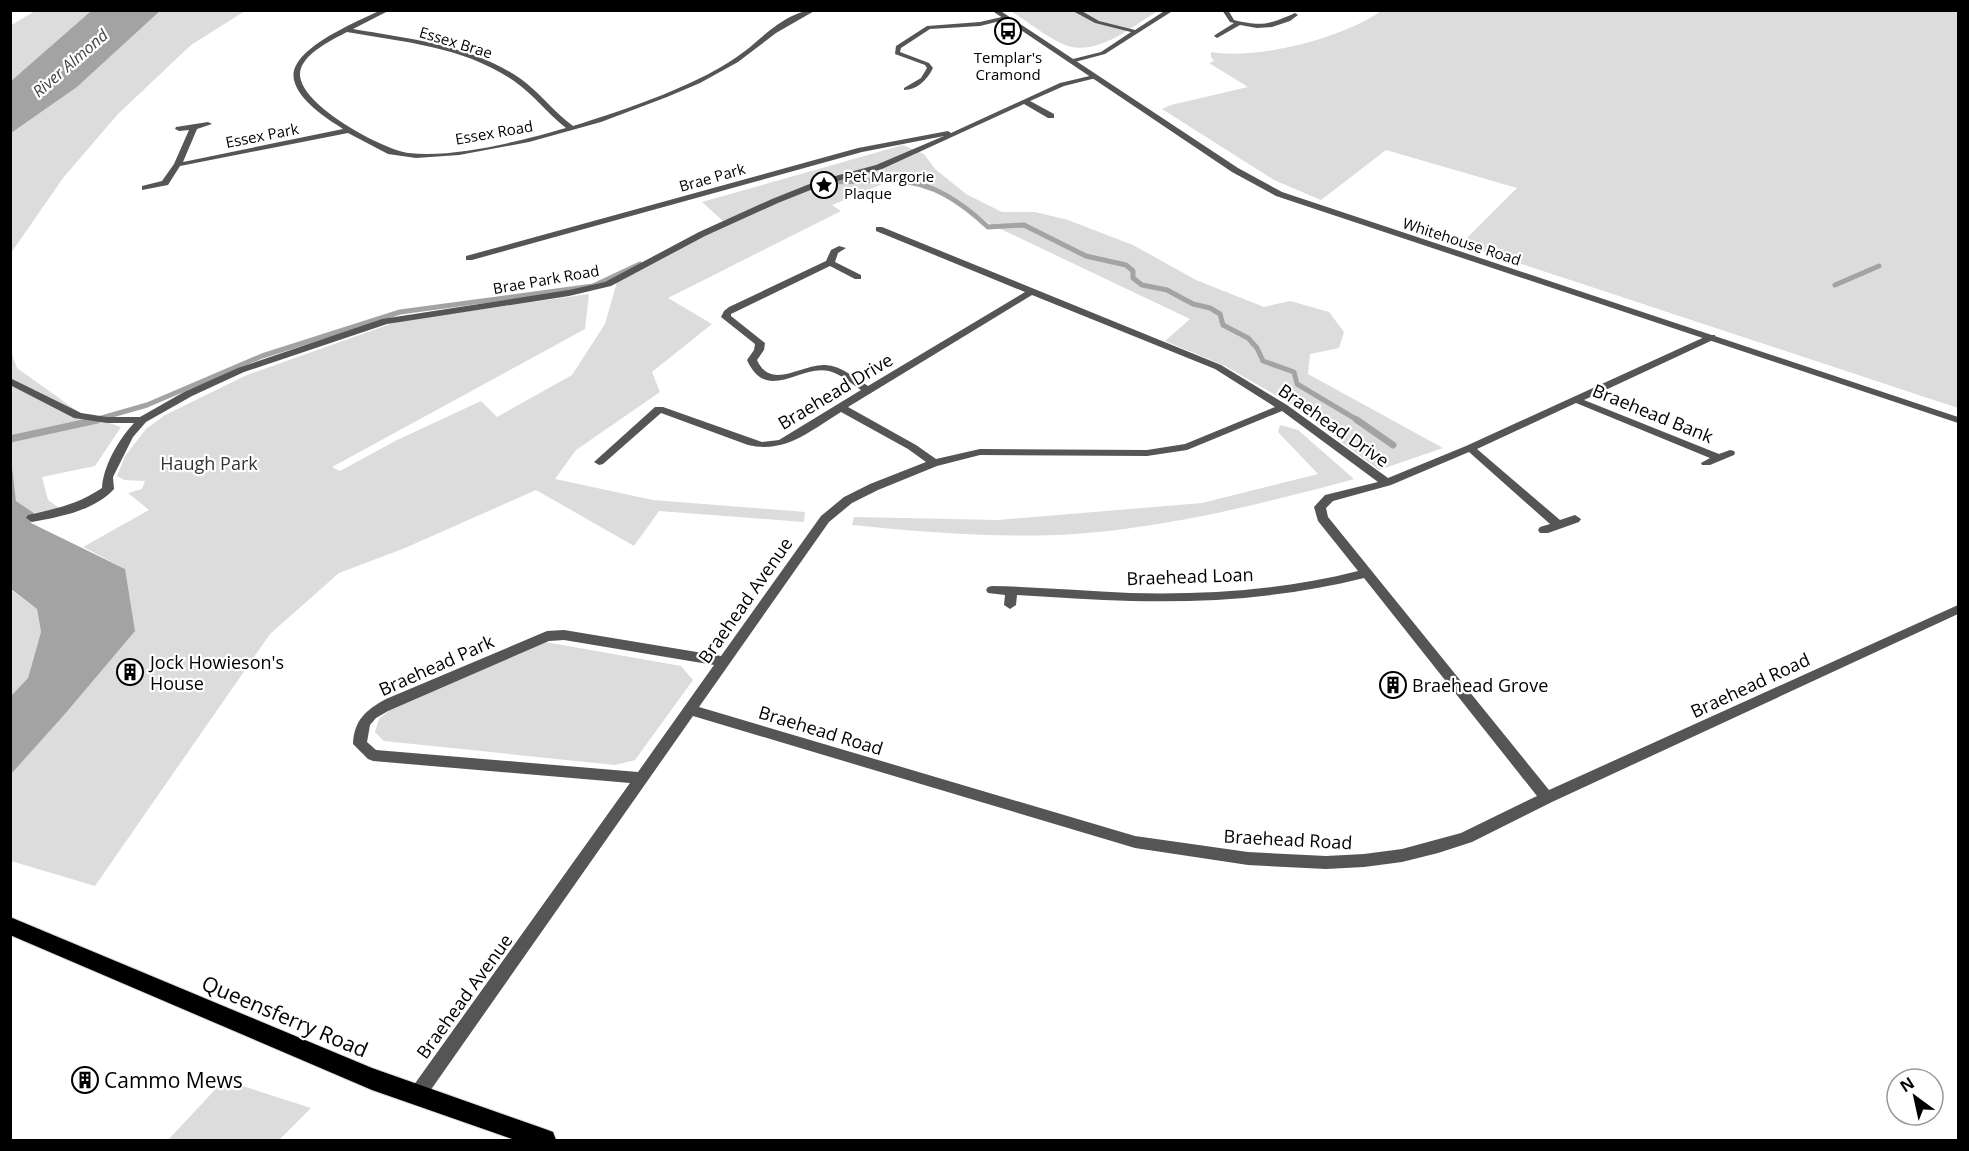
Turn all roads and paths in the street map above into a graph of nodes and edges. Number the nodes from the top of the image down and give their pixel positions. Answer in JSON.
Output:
{"nodes":[{"id":1,"x":387,"y":10,"type":"edge"},
{"id":2,"x":813,"y":10,"type":"edge"},
{"id":3,"x":994,"y":10,"type":"edge"},
{"id":4,"x":1074,"y":10,"type":"edge"},
{"id":5,"x":1171,"y":10,"type":"edge"},
{"id":6,"x":1225,"y":10,"type":"edge"},
{"id":7,"x":1295,"y":15,"type":"dead end"},
{"id":8,"x":1006,"y":18,"type":"junction"},
{"id":9,"x":1239,"y":23,"type":"junction"},
{"id":10,"x":348,"y":30,"type":"junction"},
{"id":11,"x":1137,"y":32,"type":"junction"},
{"id":12,"x":1218,"y":36,"type":"dead end"},
{"id":13,"x":1071,"y":61,"type":"junction"},
{"id":14,"x":1094,"y":77,"type":"junction"},
{"id":15,"x":906,"y":89,"type":"dead end"},
{"id":16,"x":1024,"y":101,"type":"junction"},
{"id":17,"x":1051,"y":116,"type":"dead end"},
{"id":18,"x":208,"y":124,"type":"dead end"},
{"id":19,"x":194,"y":127,"type":"junction"},
{"id":20,"x":179,"y":129,"type":"dead end"},
{"id":21,"x":572,"y":129,"type":"junction"},
{"id":22,"x":350,"y":130,"type":"junction"},
{"id":23,"x":964,"y":130,"type":"junction"},
{"id":24,"x":178,"y":164,"type":"junction"},
{"id":25,"x":146,"y":188,"type":"dead end"},
{"id":26,"x":879,"y":229,"type":"dead end"},
{"id":27,"x":842,"y":248,"type":"dead end"},
{"id":28,"x":469,"y":258,"type":"dead end"},
{"id":29,"x":830,"y":263,"type":"junction"},
{"id":30,"x":858,"y":277,"type":"dead end"},
{"id":31,"x":1032,"y":291,"type":"junction"},
{"id":32,"x":1712,"y":337,"type":"junction"},
{"id":33,"x":10,"y":381,"type":"edge"},
{"id":34,"x":869,"y":391,"type":"junction"},
{"id":35,"x":1576,"y":400,"type":"junction"},
{"id":36,"x":1282,"y":406,"type":"junction"},
{"id":37,"x":842,"y":408,"type":"junction"},
{"id":38,"x":142,"y":420,"type":"junction"},
{"id":39,"x":1959,"y":420,"type":"edge"},
{"id":40,"x":1470,"y":448,"type":"junction"},
{"id":41,"x":1730,"y":453,"type":"dead end"},
{"id":42,"x":1718,"y":458,"type":"junction"},
{"id":43,"x":599,"y":462,"type":"dead end"},
{"id":44,"x":934,"y":463,"type":"junction"},
{"id":45,"x":1706,"y":464,"type":"dead end"},
{"id":46,"x":1387,"y":483,"type":"junction"},
{"id":47,"x":32,"y":518,"type":"dead end"},
{"id":48,"x":1575,"y":519,"type":"dead end"},
{"id":49,"x":1559,"y":525,"type":"junction"},
{"id":50,"x":1544,"y":530,"type":"dead end"},
{"id":51,"x":1368,"y":573,"type":"junction"},
{"id":52,"x":992,"y":590,"type":"dead end"},
{"id":53,"x":1012,"y":590,"type":"junction"},
{"id":54,"x":1010,"y":604,"type":"dead end"},
{"id":55,"x":1959,"y":609,"type":"edge"},
{"id":56,"x":725,"y":662,"type":"junction"},
{"id":57,"x":690,"y":710,"type":"junction"},
{"id":58,"x":643,"y":778,"type":"junction"},
{"id":59,"x":1546,"y":798,"type":"junction"},
{"id":60,"x":13,"y":927,"type":"edge"},
{"id":61,"x":417,"y":1095,"type":"junction"},
{"id":62,"x":545,"y":1140,"type":"edge"}],
"edges":[{"from":1,"to":10,"type":"street","name":"Essex Road"},
{"from":2,"to":21,"type":"street","name":"Essex Road"},
{"from":3,"to":8,"type":"street","name":"Whitehouse Road"},
{"from":4,"to":11,"type":"street"},
{"from":5,"to":11,"type":"street"},
{"from":6,"to":9,"type":"street"},
{"from":7,"to":9,"type":"street"},
{"from":8,"to":13,"type":"street","name":"Whitehouse Road"},
{"from":8,"to":15,"type":"street"},
{"from":9,"to":12,"type":"street"},
{"from":10,"to":21,"type":"street","name":"Essex Brae"},
{"from":10,"to":22,"type":"street","name":"Essex Road"},
{"from":11,"to":13,"type":"street"},
{"from":13,"to":14,"type":"street","name":"Whitehouse Road"},
{"from":14,"to":16,"type":"street","name":"Brae Park Road"},
{"from":14,"to":32,"type":"street","name":"Whitehouse Road"},
{"from":16,"to":17,"type":"street"},
{"from":16,"to":23,"type":"street","name":"Brae Park Road"},
{"from":18,"to":19,"type":"street","name":"Essex Park"},
{"from":19,"to":20,"type":"street","name":"Essex Park"},
{"from":19,"to":24,"type":"street"},
{"from":21,"to":22,"type":"street","name":"Essex Road"},
{"from":22,"to":24,"type":"street","name":"Essex Park"},
{"from":23,"to":28,"type":"street","name":"Brae Park"},
{"from":23,"to":38,"type":"street","name":"Brae Park Road"},
{"from":24,"to":25,"type":"street"},
{"from":26,"to":31,"type":"street","name":"Braehead Drive"},
{"from":27,"to":29,"type":"street"},
{"from":29,"to":30,"type":"street"},
{"from":29,"to":34,"type":"street"},
{"from":31,"to":34,"type":"street","name":"Braehead Drive"},
{"from":31,"to":36,"type":"street","name":"Braehead Drive"},
{"from":32,"to":35,"type":"street"},
{"from":32,"to":39,"type":"street","name":"Whitehouse Road"},
{"from":33,"to":38,"type":"street"},
{"from":34,"to":37,"type":"street","name":"Braehead Drive"},
{"from":35,"to":40,"type":"street"},
{"from":35,"to":42,"type":"street","name":"Braehead Bank"},
{"from":36,"to":44,"type":"street","name":"Braehead Avenue"},
{"from":36,"to":46,"type":"street","name":"Braehead Drive"},
{"from":37,"to":43,"type":"street","name":"Braehead Drive"},
{"from":37,"to":44,"type":"street"},
{"from":38,"to":47,"type":"street","name":"Brae Park Road"},
{"from":40,"to":46,"type":"street"},
{"from":40,"to":49,"type":"street"},
{"from":41,"to":42,"type":"street","name":"Braehead Bank"},
{"from":42,"to":45,"type":"street","name":"Braehead Bank"},
{"from":44,"to":56,"type":"street","name":"Braehead Avenue"},
{"from":46,"to":51,"type":"street"},
{"from":48,"to":49,"type":"street"},
{"from":49,"to":50,"type":"street"},
{"from":51,"to":53,"type":"street","name":"Braehead Loan"},
{"from":51,"to":59,"type":"street"},
{"from":52,"to":53,"type":"street","name":"Braehead Loan"},
{"from":53,"to":54,"type":"street"},
{"from":55,"to":59,"type":"street","name":"Braehead Road"},
{"from":56,"to":57,"type":"street","name":"Braehead Avenue"},
{"from":56,"to":58,"type":"street","name":"Braehead Park"},
{"from":57,"to":58,"type":"street","name":"Braehead Avenue"},
{"from":57,"to":59,"type":"street","name":"Braehead Road"},
{"from":58,"to":61,"type":"street","name":"Braehead Avenue"},
{"from":60,"to":61,"type":"main road","name":"Queensferry Road"},
{"from":61,"to":62,"type":"main road","name":"Queensferry Road"}]}
